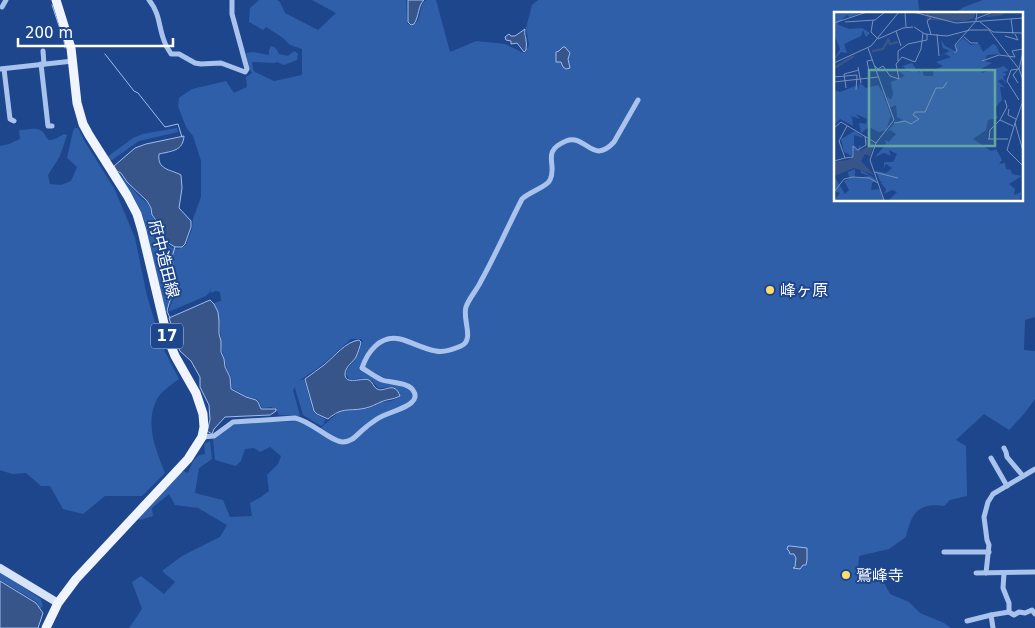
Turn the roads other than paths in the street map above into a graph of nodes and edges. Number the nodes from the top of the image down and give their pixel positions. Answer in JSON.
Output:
{"nodes":[{"id":1,"x":6,"y":0,"type":"edge"},
{"id":2,"x":56,"y":0,"type":"edge"},
{"id":3,"x":149,"y":0,"type":"edge"},
{"id":4,"x":232,"y":0,"type":"edge"},
{"id":5,"x":2,"y":7,"type":"dead end"},
{"id":6,"x":43,"y":52,"type":"dead end"},
{"id":7,"x":73,"y":62,"type":"junction"},
{"id":8,"x":42,"y":64,"type":"junction"},
{"id":9,"x":2,"y":69,"type":"edge"},
{"id":10,"x":638,"y":100,"type":"dead end"},
{"id":11,"x":14,"y":121,"type":"dead end"},
{"id":12,"x":52,"y":126,"type":"dead end"},
{"id":13,"x":202,"y":437,"type":"junction"},
{"id":14,"x":1004,"y":448,"type":"dead end"},
{"id":15,"x":991,"y":458,"type":"dead end"},
{"id":16,"x":1035,"y":469,"type":"edge"},
{"id":17,"x":1023,"y":476,"type":"junction"},
{"id":18,"x":1007,"y":486,"type":"junction"},
{"id":19,"x":944,"y":552,"type":"dead end"},
{"id":20,"x":988,"y":552,"type":"junction"},
{"id":21,"x":0,"y":568,"type":"edge"},
{"id":22,"x":1035,"y":572,"type":"edge"},
{"id":23,"x":976,"y":573,"type":"dead end"},
{"id":24,"x":986,"y":573,"type":"junction"},
{"id":25,"x":1004,"y":573,"type":"junction"},
{"id":26,"x":58,"y":603,"type":"junction"},
{"id":27,"x":1009,"y":612,"type":"junction"},
{"id":28,"x":1035,"y":614,"type":"edge"},
{"id":29,"x":991,"y":615,"type":"junction"},
{"id":30,"x":967,"y":620,"type":"dead end"},
{"id":31,"x":991,"y":627,"type":"edge"},
{"id":32,"x":46,"y":628,"type":"edge"}],
"edges":[{"from":1,"to":5,"type":"street"},
{"from":2,"to":7,"type":"main road","name":"府中造田線","number":"17"},
{"from":3,"to":4,"type":"street"},
{"from":6,"to":8,"type":"street"},
{"from":7,"to":8,"type":"street"},
{"from":7,"to":13,"type":"main road","name":"府中造田線","number":"17"},
{"from":8,"to":9,"type":"street"},
{"from":8,"to":12,"type":"street"},
{"from":9,"to":11,"type":"street"},
{"from":10,"to":13,"type":"street"},
{"from":13,"to":26,"type":"main road","name":"府中造田線","number":"17"},
{"from":14,"to":17,"type":"street"},
{"from":15,"to":18,"type":"street"},
{"from":16,"to":17,"type":"street"},
{"from":17,"to":18,"type":"street"},
{"from":18,"to":20,"type":"street"},
{"from":19,"to":20,"type":"street"},
{"from":20,"to":24,"type":"street"},
{"from":21,"to":26,"type":"street"},
{"from":22,"to":25,"type":"street"},
{"from":23,"to":24,"type":"street"},
{"from":24,"to":25,"type":"street"},
{"from":25,"to":27,"type":"street"},
{"from":26,"to":32,"type":"main road","name":"府中造田線","number":"17"},
{"from":27,"to":28,"type":"street"},
{"from":27,"to":29,"type":"street"},
{"from":29,"to":30,"type":"street"},
{"from":29,"to":31,"type":"street"}]}
